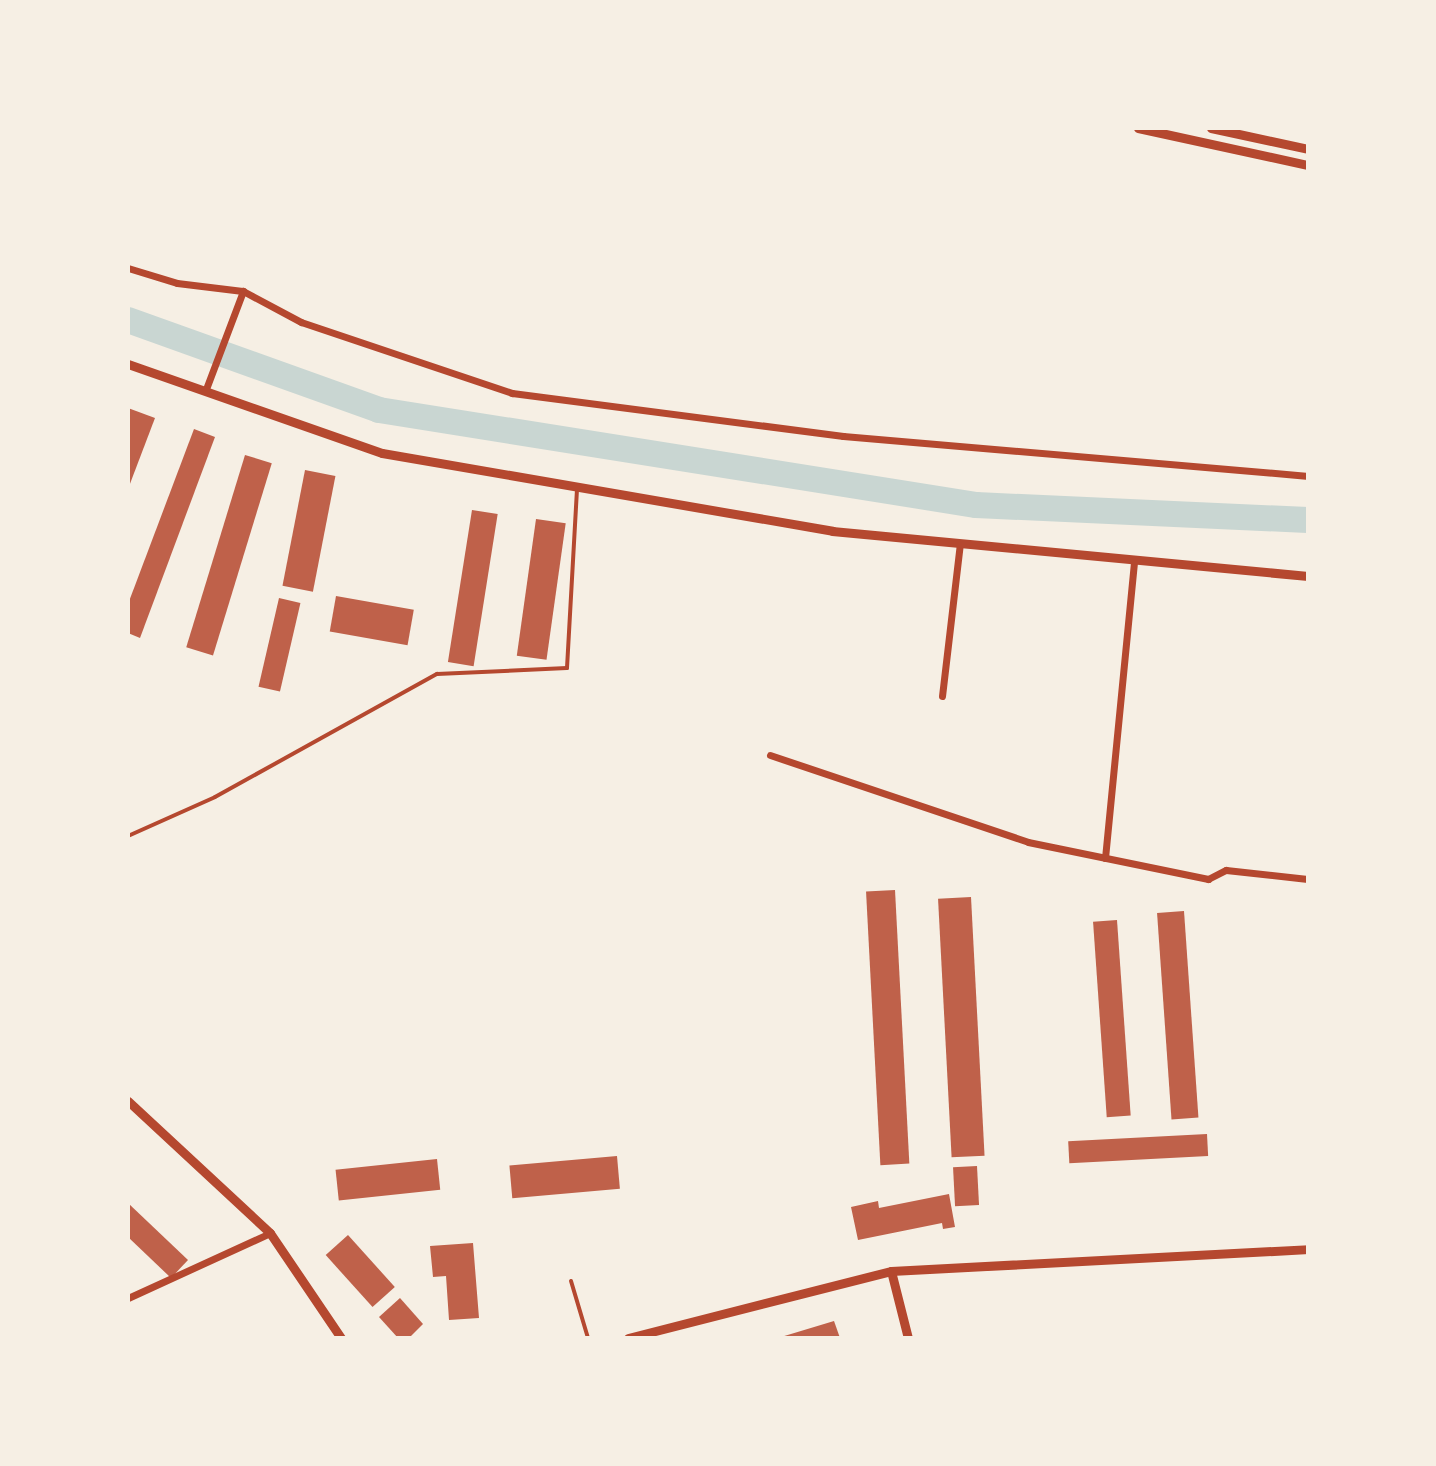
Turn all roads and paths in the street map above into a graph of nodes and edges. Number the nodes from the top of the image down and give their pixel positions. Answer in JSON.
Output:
{"nodes":[{"id":1,"x":1138,"y":128,"type":"edge"},
{"id":2,"x":1211,"y":128,"type":"edge"},
{"id":3,"x":1308,"y":149,"type":"edge"},
{"id":4,"x":1308,"y":165,"type":"edge"},
{"id":5,"x":128,"y":268,"type":"edge"},
{"id":6,"x":243,"y":291,"type":"junction"},
{"id":7,"x":128,"y":364,"type":"edge"},
{"id":8,"x":206,"y":389,"type":"junction"},
{"id":9,"x":1308,"y":476,"type":"edge"},
{"id":10,"x":577,"y":487,"type":"junction"},
{"id":11,"x":960,"y":543,"type":"junction"},
{"id":12,"x":1134,"y":560,"type":"junction"},
{"id":13,"x":1308,"y":576,"type":"edge"},
{"id":14,"x":942,"y":696,"type":"dead end"},
{"id":15,"x":770,"y":755,"type":"dead end"},
{"id":16,"x":128,"y":836,"type":"edge"},
{"id":17,"x":1105,"y":858,"type":"junction"},
{"id":18,"x":1308,"y":879,"type":"edge"},
{"id":19,"x":128,"y":1101,"type":"edge"},
{"id":20,"x":270,"y":1233,"type":"junction"},
{"id":21,"x":1308,"y":1249,"type":"edge"},
{"id":22,"x":891,"y":1271,"type":"junction"},
{"id":23,"x":571,"y":1281,"type":"dead end"},
{"id":24,"x":128,"y":1298,"type":"edge"},
{"id":25,"x":341,"y":1338,"type":"edge"},
{"id":26,"x":588,"y":1338,"type":"edge"},
{"id":27,"x":628,"y":1338,"type":"edge"},
{"id":28,"x":908,"y":1338,"type":"edge"}],
"edges":[{"from":1,"to":4,"type":"street"},
{"from":2,"to":3,"type":"street"},
{"from":5,"to":6,"type":"street"},
{"from":6,"to":8,"type":"street"},
{"from":6,"to":9,"type":"street"},
{"from":7,"to":8,"type":"street"},
{"from":8,"to":10,"type":"street"},
{"from":10,"to":11,"type":"street"},
{"from":10,"to":16,"type":"lane"},
{"from":11,"to":12,"type":"street"},
{"from":11,"to":14,"type":"street"},
{"from":12,"to":13,"type":"street"},
{"from":12,"to":17,"type":"street"},
{"from":15,"to":17,"type":"street"},
{"from":17,"to":18,"type":"street"},
{"from":19,"to":20,"type":"street"},
{"from":20,"to":24,"type":"street"},
{"from":20,"to":25,"type":"street"},
{"from":21,"to":22,"type":"street"},
{"from":22,"to":27,"type":"street"},
{"from":22,"to":28,"type":"street"},
{"from":23,"to":26,"type":"lane"}]}
